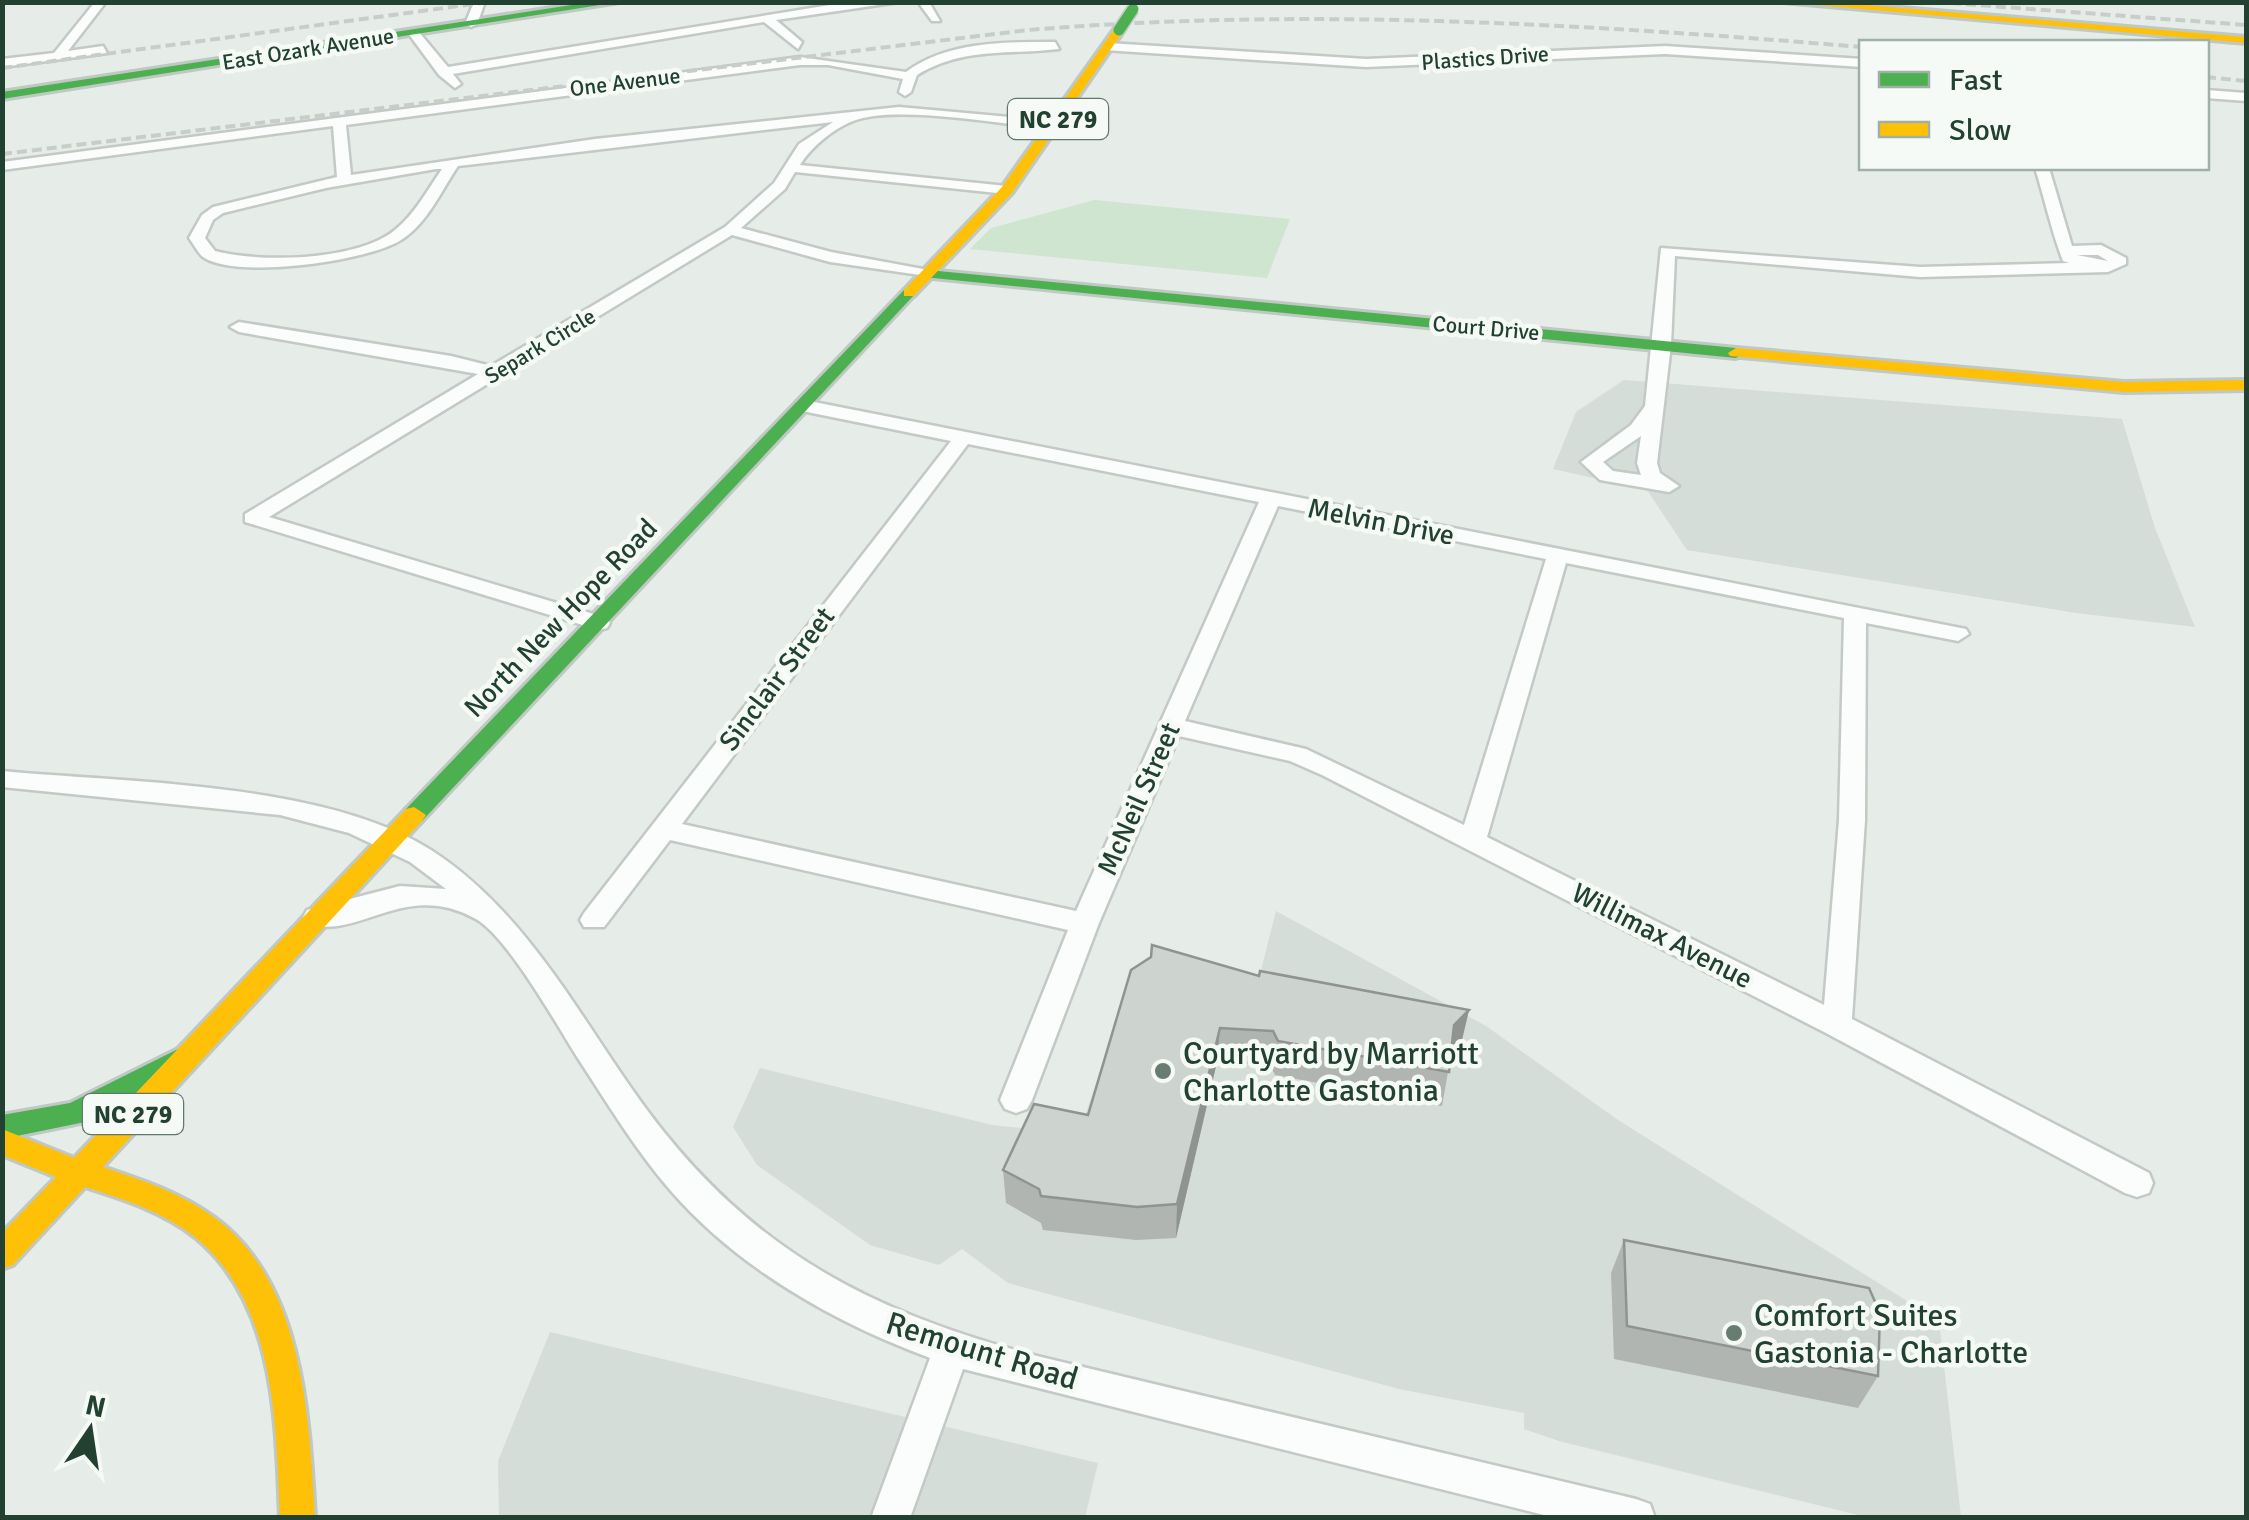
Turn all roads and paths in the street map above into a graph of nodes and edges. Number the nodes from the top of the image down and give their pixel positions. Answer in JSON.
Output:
{"nodes":[{"id":1,"x":102,"y":2,"type":"edge"},
{"id":2,"x":614,"y":2,"type":"edge"},
{"id":3,"x":894,"y":2,"type":"edge"},
{"id":4,"x":923,"y":2,"type":"edge"},
{"id":5,"x":1788,"y":2,"type":"edge"},
{"id":6,"x":1136,"y":6,"type":"edge"},
{"id":7,"x":475,"y":13,"type":"edge"},
{"id":8,"x":766,"y":19,"type":"junction"},
{"id":9,"x":936,"y":20,"type":"dead end"},
{"id":10,"x":414,"y":33,"type":"junction"},
{"id":11,"x":1114,"y":39,"type":"junction"},
{"id":12,"x":2246,"y":40,"type":"edge"},
{"id":13,"x":798,"y":46,"type":"dead end"},
{"id":14,"x":1054,"y":46,"type":"dead end"},
{"id":15,"x":102,"y":50,"type":"dead end"},
{"id":16,"x":58,"y":56,"type":"junction"},
{"id":17,"x":2,"y":63,"type":"edge"},
{"id":18,"x":1859,"y":63,"type":"edge"},
{"id":19,"x":443,"y":72,"type":"junction"},
{"id":20,"x":909,"y":76,"type":"junction"},
{"id":21,"x":458,"y":88,"type":"dead end"},
{"id":22,"x":2209,"y":94,"type":"edge"},
{"id":23,"x":2,"y":96,"type":"edge"},
{"id":24,"x":2246,"y":97,"type":"edge"},
{"id":25,"x":898,"y":110,"type":"junction"},
{"id":26,"x":850,"y":116,"type":"junction"},
{"id":27,"x":340,"y":121,"type":"junction"},
{"id":28,"x":789,"y":123,"type":"junction"},
{"id":29,"x":1053,"y":125,"type":"junction"},
{"id":30,"x":804,"y":146,"type":"junction"},
{"id":31,"x":454,"y":162,"type":"junction"},
{"id":32,"x":2,"y":166,"type":"edge"},
{"id":33,"x":793,"y":168,"type":"junction"},
{"id":34,"x":2043,"y":170,"type":"edge"},
{"id":35,"x":345,"y":181,"type":"junction"},
{"id":36,"x":1006,"y":190,"type":"junction"},
{"id":37,"x":730,"y":230,"type":"junction"},
{"id":38,"x":2063,"y":231,"type":"junction"},
{"id":39,"x":2091,"y":248,"type":"junction"},
{"id":40,"x":2065,"y":259,"type":"junction"},
{"id":41,"x":928,"y":274,"type":"junction"},
{"id":42,"x":239,"y":327,"type":"dead end"},
{"id":43,"x":1662,"y":345,"type":"junction"},
{"id":44,"x":495,"y":373,"type":"junction"},
{"id":45,"x":2246,"y":385,"type":"edge"},
{"id":46,"x":804,"y":406,"type":"junction"},
{"id":47,"x":1652,"y":409,"type":"junction"},
{"id":48,"x":962,"y":439,"type":"junction"},
{"id":49,"x":1270,"y":500,"type":"junction"},
{"id":50,"x":1557,"y":557,"type":"junction"},
{"id":51,"x":1855,"y":613,"type":"junction"},
{"id":52,"x":600,"y":623,"type":"junction"},
{"id":53,"x":1958,"y":634,"type":"dead end"},
{"id":54,"x":1172,"y":726,"type":"junction"},
{"id":55,"x":2,"y":779,"type":"edge"},
{"id":56,"x":662,"y":830,"type":"junction"},
{"id":57,"x":393,"y":838,"type":"junction"},
{"id":58,"x":1474,"y":840,"type":"junction"},
{"id":59,"x":496,"y":915,"type":"junction"},
{"id":60,"x":317,"y":917,"type":"junction"},
{"id":61,"x":594,"y":920,"type":"dead end"},
{"id":62,"x":1084,"y":923,"type":"junction"},
{"id":63,"x":1837,"y":1025,"type":"junction"},
{"id":64,"x":186,"y":1056,"type":"junction"},
{"id":65,"x":1016,"y":1100,"type":"dead end"},
{"id":66,"x":2,"y":1127,"type":"edge"},
{"id":67,"x":2,"y":1140,"type":"edge"},
{"id":68,"x":81,"y":1172,"type":"junction"},
{"id":69,"x":2137,"y":1183,"type":"dead end"},
{"id":70,"x":2,"y":1255,"type":"edge"},
{"id":71,"x":952,"y":1348,"type":"junction"},
{"id":72,"x":298,"y":1518,"type":"edge"},
{"id":73,"x":890,"y":1518,"type":"edge"},
{"id":74,"x":1636,"y":1518,"type":"edge"}],
"edges":[{"from":1,"to":16,"type":"street"},
{"from":2,"to":7,"type":"main road","name":"East Ozark Avenue"},
{"from":3,"to":8,"type":"street"},
{"from":4,"to":9,"type":"street"},
{"from":5,"to":12,"type":"main road"},
{"from":6,"to":11,"type":"main road","name":"North New Hope Road","number":"NC 279","bridge":true},
{"from":7,"to":10,"type":"main road","name":"East Ozark Avenue"},
{"from":8,"to":13,"type":"street"},
{"from":8,"to":19,"type":"street"},
{"from":10,"to":19,"type":"street"},
{"from":10,"to":23,"type":"main road","name":"East Ozark Avenue"},
{"from":11,"to":18,"type":"street","name":"Plastics Drive"},
{"from":11,"to":29,"type":"main road","name":"North New Hope Road","number":"NC 279"},
{"from":14,"to":20,"type":"street"},
{"from":15,"to":16,"type":"street"},
{"from":16,"to":17,"type":"street"},
{"from":19,"to":21,"type":"street"},
{"from":20,"to":25,"type":"street"},
{"from":20,"to":27,"type":"street","name":"One Avenue"},
{"from":22,"to":24,"type":"street"},
{"from":25,"to":26,"type":"street"},
{"from":25,"to":29,"type":"street"},
{"from":26,"to":28,"type":"street"},
{"from":26,"to":30,"type":"street"},
{"from":27,"to":32,"type":"street","name":"One Avenue"},
{"from":27,"to":35,"type":"street"},
{"from":28,"to":30,"type":"street"},
{"from":28,"to":31,"type":"street"},
{"from":29,"to":36,"type":"main road","name":"North New Hope Road","number":"NC 279"},
{"from":30,"to":33,"type":"street","name":"Separk Circle"},
{"from":31,"to":35,"type":"street"},
{"from":31,"to":35,"type":"street"},
{"from":33,"to":36,"type":"street"},
{"from":33,"to":37,"type":"street","name":"Separk Circle"},
{"from":34,"to":38,"type":"street"},
{"from":36,"to":41,"type":"main road","name":"North New Hope Road","number":"NC 279"},
{"from":37,"to":41,"type":"street","name":"Court Drive"},
{"from":37,"to":44,"type":"street","name":"Separk Circle"},
{"from":38,"to":39,"type":"street"},
{"from":38,"to":40,"type":"street"},
{"from":39,"to":40,"type":"street"},
{"from":39,"to":40,"type":"street"},
{"from":40,"to":43,"type":"street"},
{"from":41,"to":43,"type":"main road","name":"Court Drive"},
{"from":41,"to":46,"type":"main road","name":"North New Hope Road","number":"NC 279"},
{"from":42,"to":44,"type":"street"},
{"from":43,"to":45,"type":"main road","name":"Court Drive"},
{"from":43,"to":47,"type":"street"},
{"from":44,"to":52,"type":"street","name":"Separk Circle"},
{"from":46,"to":48,"type":"street","name":"Melvin Drive"},
{"from":46,"to":52,"type":"main road","name":"North New Hope Road","number":"NC 279"},
{"from":47,"to":47,"type":"street"},
{"from":48,"to":49,"type":"street","name":"Melvin Drive"},
{"from":48,"to":56,"type":"street","name":"Sinclair Street"},
{"from":49,"to":50,"type":"street","name":"Melvin Drive"},
{"from":49,"to":54,"type":"street","name":"McNeil Street"},
{"from":50,"to":51,"type":"street","name":"Melvin Drive"},
{"from":50,"to":58,"type":"street"},
{"from":51,"to":53,"type":"street","name":"Melvin Drive"},
{"from":51,"to":63,"type":"street"},
{"from":52,"to":57,"type":"main road","name":"North New Hope Road","number":"NC 279"},
{"from":54,"to":58,"type":"street","name":"Willimax Avenue"},
{"from":54,"to":62,"type":"street","name":"McNeil Street"},
{"from":55,"to":57,"type":"street","name":"Remount Road"},
{"from":56,"to":61,"type":"street","name":"Sinclair Street"},
{"from":56,"to":62,"type":"street"},
{"from":57,"to":59,"type":"street","name":"Remount Road"},
{"from":57,"to":60,"type":"main road","name":"North New Hope Road","number":"NC 279"},
{"from":58,"to":63,"type":"street","name":"Willimax Avenue"},
{"from":59,"to":60,"type":"street"},
{"from":59,"to":71,"type":"street","name":"Remount Road"},
{"from":60,"to":64,"type":"main road","name":"North New Hope Road","number":"NC 279"},
{"from":62,"to":65,"type":"street","name":"McNeil Street"},
{"from":63,"to":69,"type":"street","name":"Willimax Avenue"},
{"from":64,"to":66,"type":"main road"},
{"from":64,"to":68,"type":"main road","name":"North New Hope Road","number":"NC 279"},
{"from":67,"to":68,"type":"main road"},
{"from":68,"to":70,"type":"main road","name":"North New Hope Road","number":"NC 279"},
{"from":68,"to":72,"type":"main road"},
{"from":71,"to":73,"type":"street"},
{"from":71,"to":74,"type":"street","name":"Remount Road"}]}
